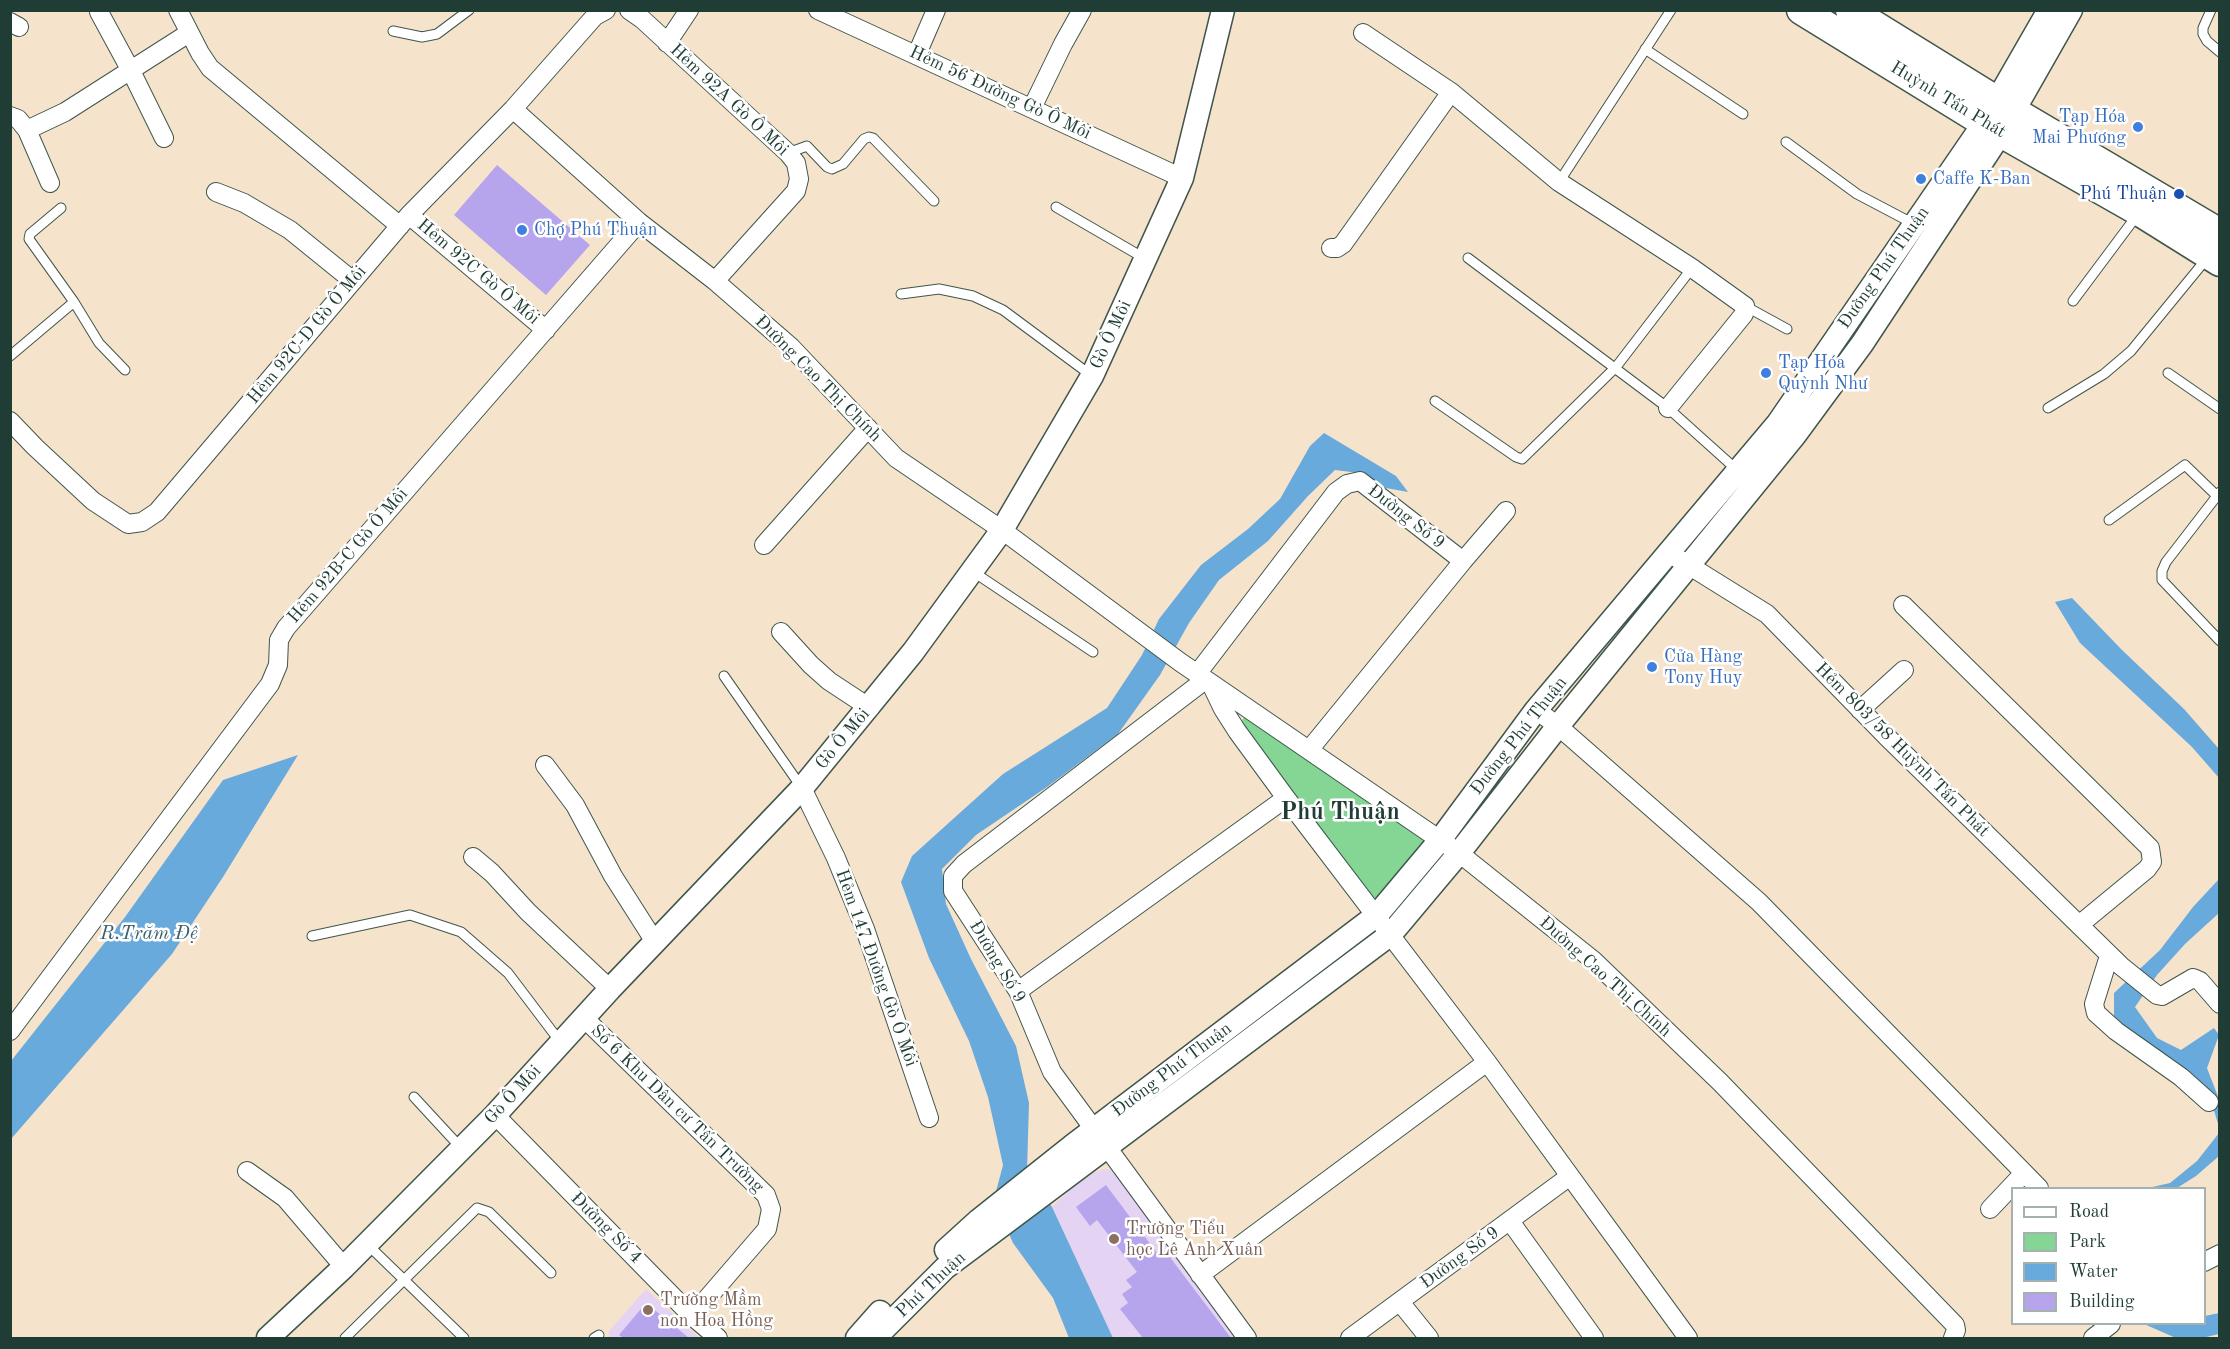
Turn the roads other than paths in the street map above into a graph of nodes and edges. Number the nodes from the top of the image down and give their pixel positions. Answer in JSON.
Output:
{"nodes":[{"id":1,"x":178,"y":10,"type":"edge"},
{"id":2,"x":469,"y":10,"type":"edge"},
{"id":3,"x":606,"y":10,"type":"edge"},
{"id":4,"x":629,"y":10,"type":"edge"},
{"id":5,"x":689,"y":10,"type":"edge"},
{"id":6,"x":936,"y":10,"type":"edge"},
{"id":7,"x":1083,"y":10,"type":"edge"},
{"id":8,"x":1223,"y":10,"type":"edge"},
{"id":9,"x":1671,"y":10,"type":"edge"},
{"id":10,"x":1801,"y":10,"type":"edge"},
{"id":11,"x":1850,"y":10,"type":"edge"},
{"id":12,"x":2049,"y":10,"type":"edge"},
{"id":13,"x":2071,"y":10,"type":"edge"},
{"id":14,"x":2211,"y":10,"type":"edge"},
{"id":15,"x":820,"y":11,"type":"edge"},
{"id":16,"x":99,"y":12,"type":"dead end"},
{"id":17,"x":393,"y":31,"type":"dead end"},
{"id":18,"x":189,"y":33,"type":"junction"},
{"id":19,"x":1363,"y":33,"type":"dead end"},
{"id":20,"x":668,"y":43,"type":"junction"},
{"id":21,"x":1646,"y":49,"type":"junction"},
{"id":22,"x":2220,"y":52,"type":"edge"},
{"id":23,"x":917,"y":54,"type":"junction"},
{"id":24,"x":131,"y":71,"type":"junction"},
{"id":25,"x":1451,"y":92,"type":"junction"},
{"id":26,"x":1032,"y":108,"type":"junction"},
{"id":27,"x":513,"y":109,"type":"junction"},
{"id":28,"x":1743,"y":114,"type":"dead end"},
{"id":29,"x":10,"y":116,"type":"edge"},
{"id":30,"x":1999,"y":117,"type":"junction"},
{"id":31,"x":27,"y":130,"type":"junction"},
{"id":32,"x":164,"y":138,"type":"dead end"},
{"id":33,"x":1786,"y":142,"type":"dead end"},
{"id":34,"x":788,"y":153,"type":"junction"},
{"id":35,"x":1182,"y":178,"type":"junction"},
{"id":36,"x":1559,"y":182,"type":"junction"},
{"id":37,"x":50,"y":183,"type":"dead end"},
{"id":38,"x":216,"y":192,"type":"dead end"},
{"id":39,"x":934,"y":201,"type":"dead end"},
{"id":40,"x":1056,"y":207,"type":"dead end"},
{"id":41,"x":61,"y":208,"type":"dead end"},
{"id":42,"x":2140,"y":212,"type":"junction"},
{"id":43,"x":404,"y":221,"type":"junction"},
{"id":44,"x":639,"y":222,"type":"junction"},
{"id":45,"x":1914,"y":224,"type":"junction"},
{"id":46,"x":1330,"y":248,"type":"dead end"},
{"id":47,"x":2216,"y":250,"type":"edge"},
{"id":48,"x":1468,"y":258,"type":"dead end"},
{"id":49,"x":1146,"y":259,"type":"junction"},
{"id":50,"x":1692,"y":268,"type":"junction"},
{"id":51,"x":353,"y":281,"type":"junction"},
{"id":52,"x":715,"y":281,"type":"junction"},
{"id":53,"x":901,"y":294,"type":"dead end"},
{"id":54,"x":2073,"y":301,"type":"dead end"},
{"id":55,"x":74,"y":302,"type":"junction"},
{"id":56,"x":1745,"y":306,"type":"junction"},
{"id":57,"x":1786,"y":329,"type":"dead end"},
{"id":58,"x":546,"y":330,"type":"junction"},
{"id":59,"x":10,"y":356,"type":"edge"},
{"id":60,"x":1616,"y":367,"type":"junction"},
{"id":61,"x":125,"y":370,"type":"dead end"},
{"id":62,"x":2168,"y":373,"type":"dead end"},
{"id":63,"x":1092,"y":376,"type":"junction"},
{"id":64,"x":1435,"y":401,"type":"dead end"},
{"id":65,"x":1668,"y":408,"type":"junction"},
{"id":66,"x":2048,"y":408,"type":"dead end"},
{"id":67,"x":2220,"y":409,"type":"edge"},
{"id":68,"x":10,"y":421,"type":"edge"},
{"id":69,"x":868,"y":428,"type":"junction"},
{"id":70,"x":1738,"y":471,"type":"junction"},
{"id":71,"x":2218,"y":494,"type":"edge"},
{"id":72,"x":1506,"y":511,"type":"dead end"},
{"id":73,"x":2109,"y":520,"type":"dead end"},
{"id":74,"x":1002,"y":530,"type":"junction"},
{"id":75,"x":764,"y":545,"type":"dead end"},
{"id":76,"x":1669,"y":553,"type":"junction"},
{"id":77,"x":1463,"y":561,"type":"junction"},
{"id":78,"x":1689,"y":565,"type":"junction"},
{"id":79,"x":972,"y":571,"type":"junction"},
{"id":80,"x":1903,"y":605,"type":"dead end"},
{"id":81,"x":781,"y":632,"type":"dead end"},
{"id":82,"x":2220,"y":641,"type":"edge"},
{"id":83,"x":1093,"y":652,"type":"dead end"},
{"id":84,"x":1904,"y":670,"type":"dead end"},
{"id":85,"x":724,"y":676,"type":"dead end"},
{"id":86,"x":1204,"y":679,"type":"junction"},
{"id":87,"x":870,"y":708,"type":"junction"},
{"id":88,"x":1536,"y":710,"type":"junction"},
{"id":89,"x":1860,"y":710,"type":"junction"},
{"id":90,"x":1558,"y":726,"type":"junction"},
{"id":91,"x":1309,"y":750,"type":"junction"},
{"id":92,"x":545,"y":765,"type":"dead end"},
{"id":93,"x":802,"y":788,"type":"junction"},
{"id":94,"x":1286,"y":798,"type":"junction"},
{"id":95,"x":1440,"y":840,"type":"junction"},
{"id":96,"x":1459,"y":853,"type":"junction"},
{"id":97,"x":473,"y":857,"type":"dead end"},
{"id":98,"x":1377,"y":915,"type":"junction"},
{"id":99,"x":2079,"y":926,"type":"junction"},
{"id":100,"x":1391,"y":934,"type":"junction"},
{"id":101,"x":312,"y":936,"type":"dead end"},
{"id":102,"x":655,"y":942,"type":"junction"},
{"id":103,"x":2115,"y":961,"type":"junction"},
{"id":104,"x":610,"y":989,"type":"junction"},
{"id":105,"x":1018,"y":991,"type":"junction"},
{"id":106,"x":2220,"y":1004,"type":"edge"},
{"id":107,"x":584,"y":1018,"type":"junction"},
{"id":108,"x":10,"y":1030,"type":"edge"},
{"id":109,"x":561,"y":1043,"type":"junction"},
{"id":110,"x":1486,"y":1062,"type":"junction"},
{"id":111,"x":414,"y":1097,"type":"dead end"},
{"id":112,"x":2210,"y":1102,"type":"dead end"},
{"id":113,"x":495,"y":1115,"type":"junction"},
{"id":114,"x":929,"y":1118,"type":"dead end"},
{"id":115,"x":1100,"y":1139,"type":"junction"},
{"id":116,"x":462,"y":1149,"type":"junction"},
{"id":117,"x":247,"y":1171,"type":"dead end"},
{"id":118,"x":2023,"y":1174,"type":"junction"},
{"id":119,"x":1570,"y":1176,"type":"junction"},
{"id":120,"x":2038,"y":1187,"type":"edge"},
{"id":121,"x":1990,"y":1209,"type":"dead end"},
{"id":122,"x":1510,"y":1221,"type":"junction"},
{"id":123,"x":984,"y":1227,"type":"junction"},
{"id":124,"x":367,"y":1244,"type":"junction"},
{"id":125,"x":2220,"y":1254,"type":"edge"},
{"id":126,"x":2206,"y":1261,"type":"edge"},
{"id":127,"x":344,"y":1267,"type":"junction"},
{"id":128,"x":551,"y":1272,"type":"dead end"},
{"id":129,"x":1200,"y":1275,"type":"junction"},
{"id":130,"x":404,"y":1280,"type":"junction"},
{"id":131,"x":1400,"y":1302,"type":"junction"},
{"id":132,"x":692,"y":1316,"type":"junction"},
{"id":133,"x":2109,"y":1325,"type":"edge"},
{"id":134,"x":1954,"y":1332,"type":"edge"},
{"id":135,"x":268,"y":1338,"type":"edge"},
{"id":136,"x":345,"y":1338,"type":"edge"},
{"id":137,"x":464,"y":1338,"type":"edge"},
{"id":138,"x":717,"y":1338,"type":"edge"},
{"id":139,"x":857,"y":1338,"type":"edge"},
{"id":140,"x":875,"y":1338,"type":"edge"},
{"id":141,"x":1247,"y":1338,"type":"edge"},
{"id":142,"x":1350,"y":1338,"type":"edge"},
{"id":143,"x":1429,"y":1338,"type":"edge"},
{"id":144,"x":1594,"y":1338,"type":"edge"},
{"id":145,"x":1688,"y":1338,"type":"edge"},
{"id":146,"x":2093,"y":1338,"type":"edge"}],
"edges":[{"from":1,"to":18,"type":"street","name":"Hẻm 92C Gò Ô Môi"},
{"from":2,"to":17,"type":"lane"},
{"from":3,"to":27,"type":"street"},
{"from":4,"to":20,"type":"street","name":"Hẻm 92A Gò Ô Môi"},
{"from":5,"to":20,"type":"street"},
{"from":6,"to":23,"type":"street"},
{"from":7,"to":26,"type":"street"},
{"from":8,"to":35,"type":"street","name":"Gò Ô Môi"},
{"from":9,"to":21,"type":"lane"},
{"from":10,"to":30,"type":"main road","name":"Huỳnh Tấn Phát"},
{"from":11,"to":30,"type":"main road","name":"Huỳnh Tấn Phát"},
{"from":12,"to":30,"type":"street","name":"Đường Phú Thuận"},
{"from":13,"to":30,"type":"street","name":"Đường Phú Thuận"},
{"from":14,"to":22,"type":"lane"},
{"from":15,"to":23,"type":"street","name":"Hẻm 56 Đường Gò Ô Môi"},
{"from":16,"to":24,"type":"street"},
{"from":18,"to":24,"type":"street"},
{"from":18,"to":43,"type":"street","name":"Hẻm 92C Gò Ô Môi"},
{"from":19,"to":25,"type":"street"},
{"from":20,"to":34,"type":"street","name":"Hẻm 92A Gò Ô Môi"},
{"from":21,"to":28,"type":"lane"},
{"from":21,"to":36,"type":"lane"},
{"from":23,"to":26,"type":"street","name":"Hẻm 56 Đường Gò Ô Môi"},
{"from":24,"to":31,"type":"street"},
{"from":24,"to":32,"type":"street"},
{"from":25,"to":36,"type":"street"},
{"from":25,"to":46,"type":"street"},
{"from":26,"to":35,"type":"street","name":"Hẻm 56 Đường Gò Ô Môi"},
{"from":27,"to":43,"type":"street","name":"Hẻm 92C-D Gò Ô Môi"},
{"from":27,"to":44,"type":"street","name":"Đường Cao Thị Chính"},
{"from":29,"to":31,"type":"street"},
{"from":30,"to":42,"type":"main road","name":"Huỳnh Tấn Phát"},
{"from":30,"to":45,"type":"street","name":"Đường Phú Thuận"},
{"from":30,"to":47,"type":"main road","name":"Huỳnh Tấn Phát"},
{"from":30,"to":78,"type":"street","name":"Đường Phú Thuận"},
{"from":31,"to":37,"type":"street"},
{"from":33,"to":45,"type":"lane"},
{"from":34,"to":39,"type":"lane"},
{"from":34,"to":52,"type":"street","name":"Hẻm 92A Gò Ô Môi"},
{"from":35,"to":49,"type":"street","name":"Gò Ô Môi"},
{"from":36,"to":50,"type":"street"},
{"from":38,"to":51,"type":"street"},
{"from":40,"to":49,"type":"lane"},
{"from":41,"to":55,"type":"lane"},
{"from":42,"to":47,"type":"main road","name":"Huỳnh Tấn Phát"},
{"from":42,"to":54,"type":"lane"},
{"from":43,"to":51,"type":"street","name":"Hẻm 92C-D Gò Ô Môi"},
{"from":43,"to":58,"type":"street","name":"Hẻm 92C Gò Ô Môi"},
{"from":44,"to":52,"type":"street","name":"Đường Cao Thị Chính"},
{"from":44,"to":58,"type":"street","name":"Hẻm 92B-C Gò Ô Môi"},
{"from":45,"to":70,"type":"street","name":"Đường Phú Thuận"},
{"from":47,"to":66,"type":"lane"},
{"from":48,"to":60,"type":"lane"},
{"from":49,"to":63,"type":"street","name":"Gò Ô Môi"},
{"from":50,"to":56,"type":"street"},
{"from":50,"to":60,"type":"lane"},
{"from":51,"to":68,"type":"street","name":"Hẻm 92C-D Gò Ô Môi"},
{"from":52,"to":69,"type":"street","name":"Đường Cao Thị Chính"},
{"from":53,"to":63,"type":"lane"},
{"from":55,"to":59,"type":"lane"},
{"from":55,"to":61,"type":"lane"},
{"from":56,"to":57,"type":"lane"},
{"from":56,"to":65,"type":"street"},
{"from":58,"to":108,"type":"street","name":"Hẻm 92B-C Gò Ô Môi"},
{"from":60,"to":64,"type":"lane"},
{"from":60,"to":65,"type":"lane"},
{"from":62,"to":67,"type":"lane"},
{"from":63,"to":74,"type":"street","name":"Gò Ô Môi"},
{"from":65,"to":70,"type":"lane"},
{"from":69,"to":74,"type":"street","name":"Đường Cao Thị Chính"},
{"from":69,"to":75,"type":"street"},
{"from":70,"to":76,"type":"street","name":"Đường Phú Thuận"},
{"from":71,"to":73,"type":"lane"},
{"from":71,"to":82,"type":"lane"},
{"from":72,"to":77,"type":"street"},
{"from":74,"to":79,"type":"street","name":"Gò Ô Môi"},
{"from":74,"to":86,"type":"street","name":"Đường Cao Thị Chính"},
{"from":76,"to":78,"type":"street","name":"Hẻm 803/58 Huỳnh Tấn Phát"},
{"from":76,"to":88,"type":"street","name":"Đường Phú Thuận"},
{"from":77,"to":86,"type":"street","name":"Đường Số 9"},
{"from":77,"to":91,"type":"street","name":"Đường Số 9"},
{"from":78,"to":89,"type":"street","name":"Hẻm 803/58 Huỳnh Tấn Phát"},
{"from":78,"to":90,"type":"street","name":"Đường Phú Thuận"},
{"from":79,"to":83,"type":"lane"},
{"from":79,"to":87,"type":"street","name":"Gò Ô Môi"},
{"from":80,"to":99,"type":"street"},
{"from":81,"to":87,"type":"street"},
{"from":84,"to":89,"type":"street"},
{"from":85,"to":93,"type":"lane"},
{"from":86,"to":91,"type":"street","name":"Đường Cao Thị Chính"},
{"from":86,"to":94,"type":"street"},
{"from":86,"to":105,"type":"street","name":"Đường Số 9"},
{"from":87,"to":93,"type":"street","name":"Gò Ô Môi"},
{"from":88,"to":90,"type":"street"},
{"from":88,"to":95,"type":"street","name":"Đường Phú Thuận"},
{"from":89,"to":99,"type":"street","name":"Hẻm 803/58 Huỳnh Tấn Phát"},
{"from":90,"to":96,"type":"street","name":"Đường Phú Thuận"},
{"from":90,"to":118,"type":"street"},
{"from":91,"to":95,"type":"street","name":"Đường Cao Thị Chính"},
{"from":92,"to":102,"type":"street"},
{"from":93,"to":102,"type":"street","name":"Gò Ô Môi"},
{"from":93,"to":114,"type":"street","name":"Hẻm 147 Đường Gò Ô Môi"},
{"from":94,"to":98,"type":"street"},
{"from":94,"to":105,"type":"street"},
{"from":95,"to":96,"type":"street","name":"Đường Cao Thị Chính"},
{"from":95,"to":98,"type":"street","name":"Đường Phú Thuận"},
{"from":96,"to":100,"type":"street","name":"Đường Phú Thuận"},
{"from":96,"to":134,"type":"street","name":"Đường Cao Thị Chính"},
{"from":97,"to":104,"type":"street"},
{"from":98,"to":100,"type":"street"},
{"from":98,"to":115,"type":"street","name":"Đường Phú Thuận"},
{"from":99,"to":103,"type":"street","name":"Hẻm 803/58 Huỳnh Tấn Phát"},
{"from":100,"to":110,"type":"street"},
{"from":100,"to":115,"type":"street","name":"Đường Phú Thuận"},
{"from":101,"to":109,"type":"lane"},
{"from":102,"to":104,"type":"street","name":"Gò Ô Môi"},
{"from":103,"to":106,"type":"street","name":"Hẻm 803/58 Huỳnh Tấn Phát"},
{"from":103,"to":112,"type":"street"},
{"from":104,"to":107,"type":"street","name":"Gò Ô Môi"},
{"from":105,"to":115,"type":"street","name":"Đường Số 9"},
{"from":107,"to":109,"type":"street","name":"Gò Ô Môi"},
{"from":107,"to":132,"type":"street","name":"Số 6 Khu Dân cư Tấn Trường"},
{"from":109,"to":113,"type":"street","name":"Gò Ô Môi"},
{"from":110,"to":119,"type":"street"},
{"from":110,"to":129,"type":"street"},
{"from":111,"to":116,"type":"lane"},
{"from":113,"to":116,"type":"street","name":"Gò Ô Môi"},
{"from":113,"to":132,"type":"street","name":"Đường Số 4"},
{"from":115,"to":123,"type":"street","name":"Đường Phú Thuận"},
{"from":115,"to":129,"type":"street","name":"Đường Số 9"},
{"from":116,"to":124,"type":"street","name":"Gò Ô Môi"},
{"from":117,"to":127,"type":"street"},
{"from":118,"to":120,"type":"street"},
{"from":118,"to":121,"type":"street"},
{"from":119,"to":122,"type":"street","name":"Đường Số 9"},
{"from":119,"to":145,"type":"street"},
{"from":122,"to":131,"type":"street","name":"Đường Số 9"},
{"from":122,"to":144,"type":"street"},
{"from":123,"to":139,"type":"street","name":"Đường Phú Thuận"},
{"from":123,"to":140,"type":"street","name":"Phú Thuận"},
{"from":124,"to":127,"type":"street","name":"Gò Ô Môi"},
{"from":124,"to":130,"type":"lane"},
{"from":125,"to":126,"type":"street"},
{"from":127,"to":135,"type":"street","name":"Gò Ô Môi"},
{"from":128,"to":130,"type":"lane"},
{"from":129,"to":141,"type":"street","name":"Đường Số 9"},
{"from":130,"to":136,"type":"lane"},
{"from":130,"to":137,"type":"lane"},
{"from":131,"to":142,"type":"street","name":"Đường Số 9"},
{"from":131,"to":143,"type":"street"},
{"from":132,"to":138,"type":"street","name":"Đường Số 4"},
{"from":133,"to":146,"type":"street"}]}
